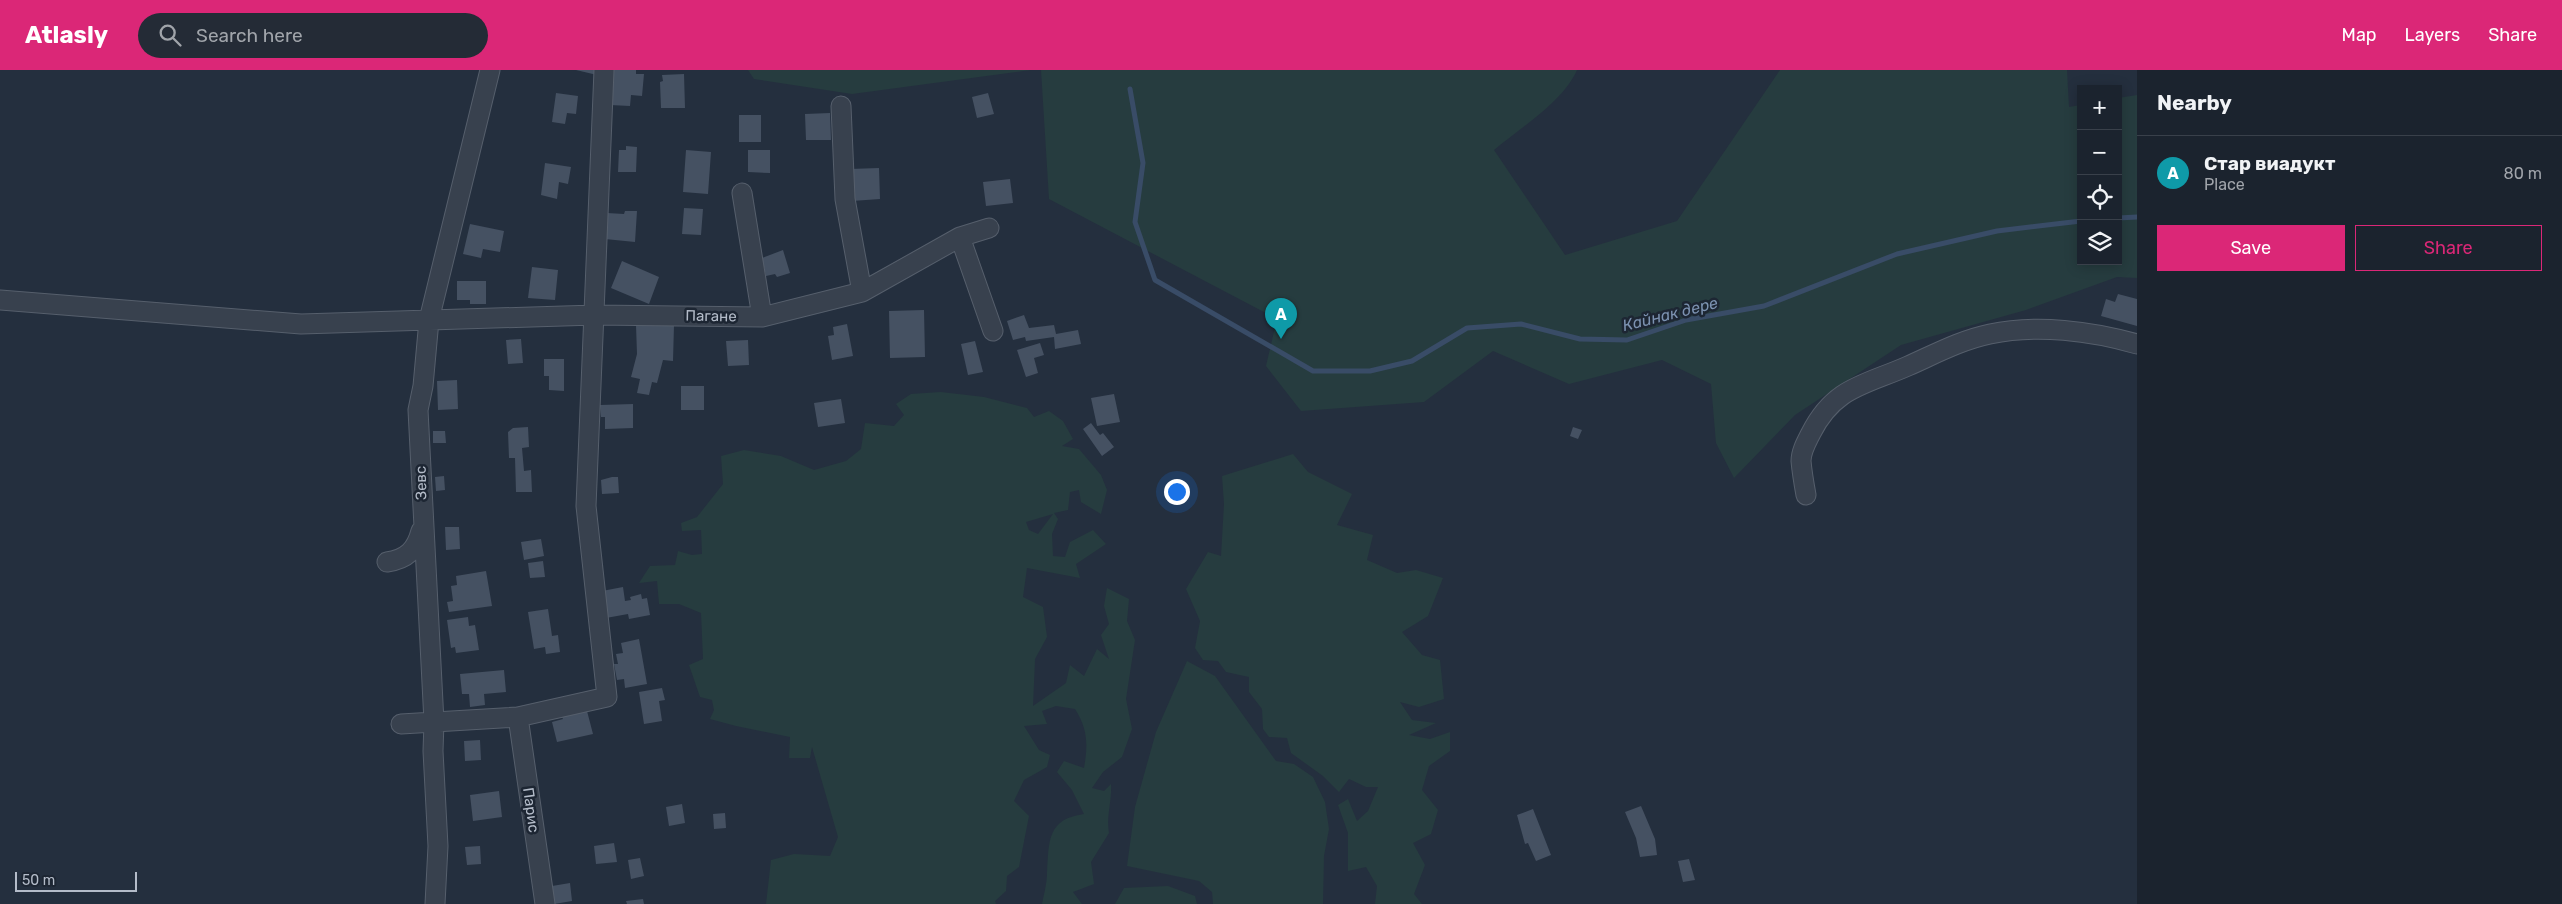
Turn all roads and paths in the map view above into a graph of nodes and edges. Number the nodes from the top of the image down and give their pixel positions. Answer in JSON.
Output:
{"nodes":[{"id":1,"x":490,"y":70,"type":"edge"},
{"id":2,"x":604,"y":70,"type":"edge"},
{"id":3,"x":841,"y":106,"type":"dead end"},
{"id":4,"x":742,"y":193,"type":"dead end"},
{"id":5,"x":989,"y":228,"type":"dead end"},
{"id":6,"x":960,"y":237,"type":"junction"},
{"id":7,"x":862,"y":292,"type":"junction"},
{"id":8,"x":0,"y":300,"type":"edge"},
{"id":9,"x":595,"y":315,"type":"junction"},
{"id":10,"x":762,"y":317,"type":"junction"},
{"id":11,"x":429,"y":320,"type":"junction"},
{"id":12,"x":993,"y":331,"type":"dead end"},
{"id":13,"x":2137,"y":344,"type":"edge"},
{"id":14,"x":1806,"y":495,"type":"dead end"},
{"id":15,"x":422,"y":526,"type":"junction"},
{"id":16,"x":387,"y":562,"type":"dead end"},
{"id":17,"x":518,"y":717,"type":"junction"},
{"id":18,"x":434,"y":722,"type":"junction"},
{"id":19,"x":401,"y":724,"type":"dead end"},
{"id":20,"x":435,"y":904,"type":"edge"},
{"id":21,"x":545,"y":904,"type":"edge"}],
"edges":[{"from":1,"to":11,"type":"street","name":"Зевс"},
{"from":2,"to":9,"type":"street"},
{"from":3,"to":7,"type":"street"},
{"from":4,"to":10,"type":"street"},
{"from":5,"to":6,"type":"street","name":"Пагане"},
{"from":6,"to":7,"type":"street","name":"Пагане"},
{"from":6,"to":12,"type":"street"},
{"from":7,"to":10,"type":"street","name":"Пагане"},
{"from":8,"to":11,"type":"street","name":"Пагане"},
{"from":9,"to":10,"type":"street","name":"Пагане"},
{"from":9,"to":11,"type":"street","name":"Пагане"},
{"from":9,"to":17,"type":"street"},
{"from":11,"to":15,"type":"street","name":"Зевс"},
{"from":13,"to":14,"type":"street"},
{"from":15,"to":16,"type":"street"},
{"from":15,"to":18,"type":"street","name":"Зевс"},
{"from":17,"to":18,"type":"street"},
{"from":17,"to":21,"type":"street","name":"Парис"},
{"from":18,"to":19,"type":"street"},
{"from":18,"to":20,"type":"street","name":"Зевс"}]}
